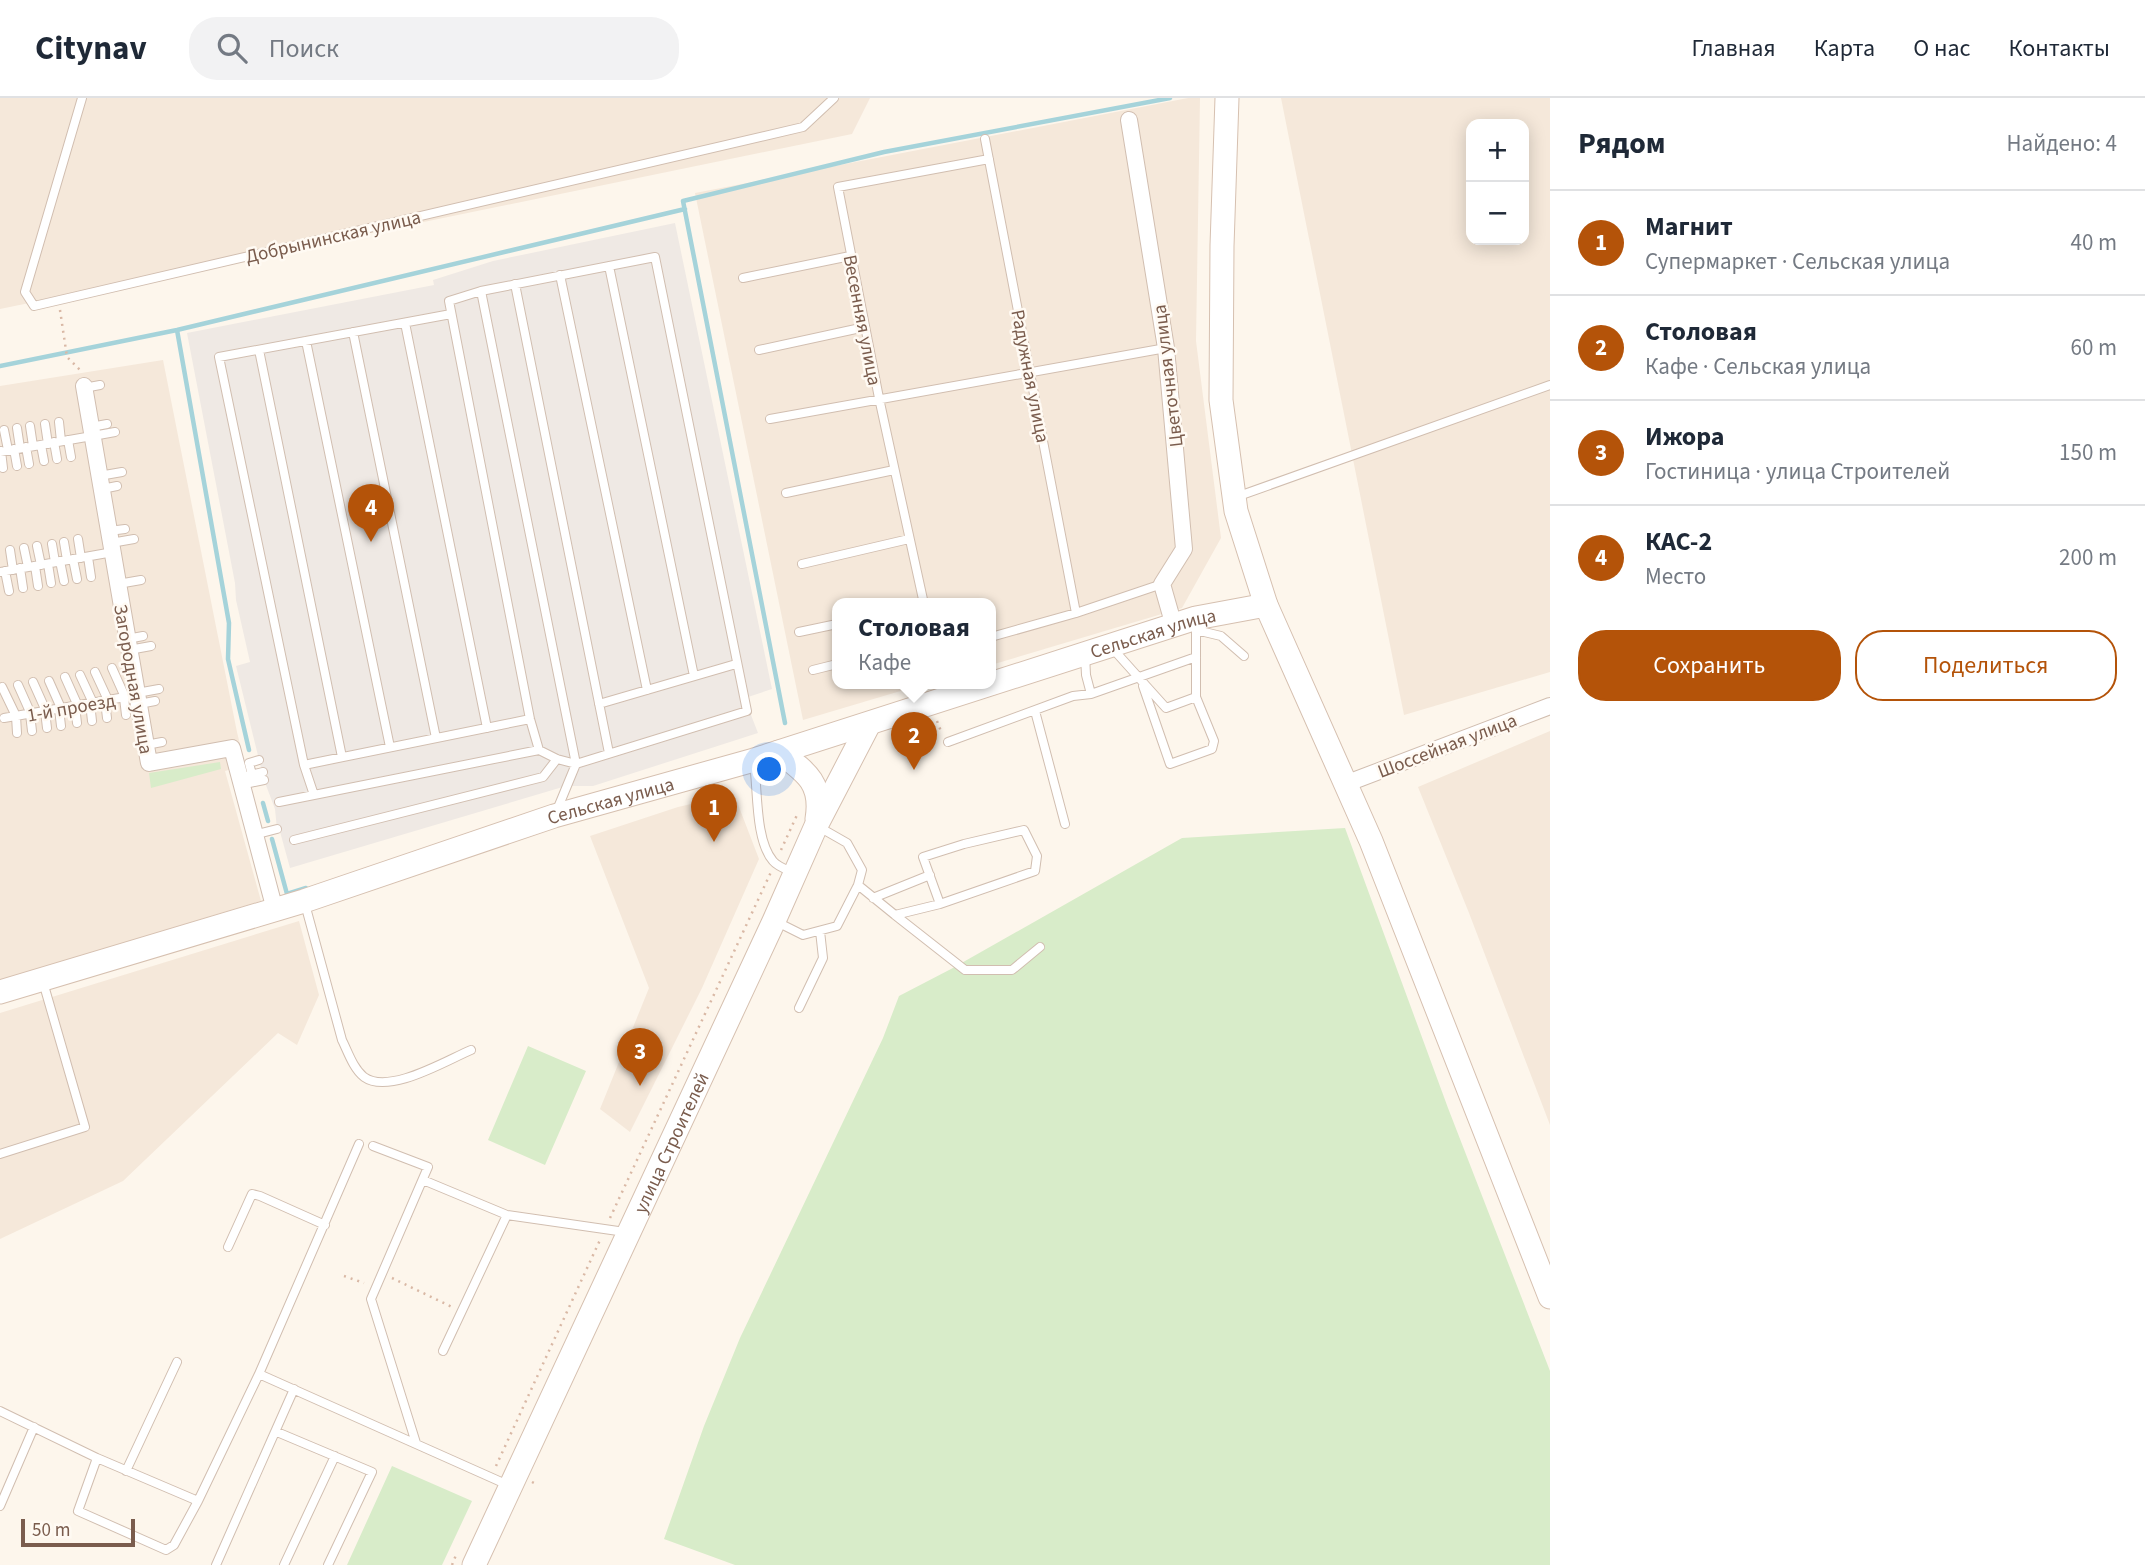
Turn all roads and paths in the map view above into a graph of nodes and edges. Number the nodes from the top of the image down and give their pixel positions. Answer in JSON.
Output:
{"nodes":[{"id":1,"x":82,"y":98,"type":"edge"},
{"id":2,"x":834,"y":98,"type":"edge"},
{"id":3,"x":1227,"y":98,"type":"edge"},
{"id":4,"x":1129,"y":120,"type":"dead end"},
{"id":5,"x":985,"y":139,"type":"dead end"},
{"id":6,"x":989,"y":159,"type":"junction"},
{"id":7,"x":850,"y":256,"type":"junction"},
{"id":8,"x":609,"y":266,"type":"junction"},
{"id":9,"x":560,"y":275,"type":"junction"},
{"id":10,"x":743,"y":278,"type":"dead end"},
{"id":11,"x":515,"y":284,"type":"junction"},
{"id":12,"x":481,"y":291,"type":"junction"},
{"id":13,"x":58,"y":300,"type":"junction"},
{"id":14,"x":452,"y":314,"type":"junction"},
{"id":15,"x":405,"y":323,"type":"junction"},
{"id":16,"x":865,"y":327,"type":"junction"},
{"id":17,"x":353,"y":332,"type":"junction"},
{"id":18,"x":306,"y":341,"type":"junction"},
{"id":19,"x":1166,"y":348,"type":"junction"},
{"id":20,"x":259,"y":350,"type":"junction"},
{"id":21,"x":759,"y":350,"type":"dead end"},
{"id":22,"x":1031,"y":372,"type":"junction"},
{"id":23,"x":1550,"y":385,"type":"edge"},
{"id":24,"x":89,"y":386,"type":"joint"},
{"id":25,"x":879,"y":398,"type":"junction"},
{"id":26,"x":770,"y":419,"type":"dead end"},
{"id":27,"x":59,"y":422,"type":"dead end"},
{"id":28,"x":44,"y":424,"type":"dead end"},
{"id":29,"x":30,"y":426,"type":"dead end"},
{"id":30,"x":17,"y":428,"type":"dead end"},
{"id":31,"x":4,"y":430,"type":"dead end"},
{"id":32,"x":96,"y":431,"type":"junction"},
{"id":33,"x":115,"y":432,"type":"dead end"},
{"id":34,"x":31,"y":446,"type":"edge"},
{"id":35,"x":71,"y":457,"type":"dead end"},
{"id":36,"x":57,"y":459,"type":"dead end"},
{"id":37,"x":44,"y":461,"type":"dead end"},
{"id":38,"x":29,"y":464,"type":"dead end"},
{"id":39,"x":17,"y":466,"type":"dead end"},
{"id":40,"x":3,"y":468,"type":"dead end"},
{"id":41,"x":894,"y":470,"type":"junction"},
{"id":42,"x":122,"y":472,"type":"dead end"},
{"id":43,"x":106,"y":484,"type":"junction"},
{"id":44,"x":786,"y":493,"type":"dead end"},
{"id":45,"x":1234,"y":498,"type":"junction"},
{"id":46,"x":909,"y":538,"type":"junction"},
{"id":47,"x":78,"y":539,"type":"dead end"},
{"id":48,"x":114,"y":539,"type":"junction"},
{"id":49,"x":134,"y":539,"type":"dead end"},
{"id":50,"x":64,"y":542,"type":"dead end"},
{"id":51,"x":51,"y":544,"type":"dead end"},
{"id":52,"x":37,"y":546,"type":"dead end"},
{"id":53,"x":24,"y":548,"type":"dead end"},
{"id":54,"x":10,"y":550,"type":"dead end"},
{"id":55,"x":44,"y":564,"type":"edge"},
{"id":56,"x":802,"y":564,"type":"dead end"},
{"id":57,"x":91,"y":577,"type":"dead end"},
{"id":58,"x":77,"y":579,"type":"dead end"},
{"id":59,"x":141,"y":580,"type":"dead end"},
{"id":60,"x":64,"y":581,"type":"dead end"},
{"id":61,"x":51,"y":583,"type":"dead end"},
{"id":62,"x":118,"y":584,"type":"junction"},
{"id":63,"x":1163,"y":584,"type":"junction"},
{"id":64,"x":38,"y":586,"type":"dead end"},
{"id":65,"x":23,"y":588,"type":"dead end"},
{"id":66,"x":9,"y":591,"type":"dead end"},
{"id":67,"x":923,"y":598,"type":"edge"},
{"id":68,"x":1266,"y":606,"type":"junction"},
{"id":69,"x":1076,"y":613,"type":"junction"},
{"id":70,"x":832,"y":625,"type":"edge"},
{"id":71,"x":1188,"y":625,"type":"junction"},
{"id":72,"x":799,"y":632,"type":"dead end"},
{"id":73,"x":996,"y":636,"type":"edge"},
{"id":74,"x":133,"y":641,"type":"junction"},
{"id":75,"x":1110,"y":645,"type":"junction"},
{"id":76,"x":151,"y":646,"type":"dead end"},
{"id":77,"x":1085,"y":652,"type":"junction"},
{"id":78,"x":1244,"y":656,"type":"dead end"},
{"id":79,"x":1196,"y":657,"type":"junction"},
{"id":80,"x":736,"y":664,"type":"junction"},
{"id":81,"x":832,"y":665,"type":"edge"},
{"id":82,"x":112,"y":668,"type":"dead end"},
{"id":83,"x":813,"y":670,"type":"dead end"},
{"id":84,"x":95,"y":672,"type":"dead end"},
{"id":85,"x":80,"y":675,"type":"dead end"},
{"id":86,"x":694,"y":676,"type":"junction"},
{"id":87,"x":65,"y":677,"type":"dead end"},
{"id":88,"x":1140,"y":678,"type":"junction"},
{"id":89,"x":49,"y":681,"type":"dead end"},
{"id":90,"x":33,"y":682,"type":"dead end"},
{"id":91,"x":996,"y":684,"type":"edge"},
{"id":92,"x":18,"y":685,"type":"dead end"},
{"id":93,"x":2,"y":687,"type":"dead end"},
{"id":94,"x":159,"y":689,"type":"dead end"},
{"id":95,"x":983,"y":689,"type":"edge"},
{"id":96,"x":648,"y":690,"type":"junction"},
{"id":97,"x":1091,"y":694,"type":"junction"},
{"id":98,"x":1196,"y":697,"type":"junction"},
{"id":99,"x":107,"y":700,"type":"junction"},
{"id":100,"x":135,"y":700,"type":"junction"},
{"id":101,"x":91,"y":703,"type":"junction"},
{"id":102,"x":599,"y":704,"type":"junction"},
{"id":103,"x":942,"y":704,"type":"junction"},
{"id":104,"x":76,"y":706,"type":"junction"},
{"id":105,"x":1550,"y":706,"type":"edge"},
{"id":106,"x":60,"y":709,"type":"junction"},
{"id":107,"x":46,"y":711,"type":"junction"},
{"id":108,"x":1035,"y":711,"type":"junction"},
{"id":109,"x":31,"y":714,"type":"junction"},
{"id":110,"x":16,"y":716,"type":"junction"},
{"id":111,"x":4,"y":718,"type":"dead end"},
{"id":112,"x":107,"y":718,"type":"dead end"},
{"id":113,"x":530,"y":719,"type":"junction"},
{"id":114,"x":92,"y":721,"type":"dead end"},
{"id":115,"x":76,"y":723,"type":"dead end"},
{"id":116,"x":869,"y":724,"type":"junction"},
{"id":117,"x":61,"y":726,"type":"dead end"},
{"id":118,"x":47,"y":728,"type":"dead end"},
{"id":119,"x":487,"y":728,"type":"junction"},
{"id":120,"x":32,"y":731,"type":"dead end"},
{"id":121,"x":17,"y":733,"type":"dead end"},
{"id":122,"x":436,"y":738,"type":"junction"},
{"id":123,"x":946,"y":742,"type":"joint"},
{"id":124,"x":390,"y":747,"type":"junction"},
{"id":125,"x":539,"y":750,"type":"junction"},
{"id":126,"x":779,"y":752,"type":"junction"},
{"id":127,"x":609,"y":753,"type":"junction"},
{"id":128,"x":342,"y":757,"type":"junction"},
{"id":129,"x":557,"y":759,"type":"junction"},
{"id":130,"x":259,"y":760,"type":"dead end"},
{"id":131,"x":754,"y":760,"type":"junction"},
{"id":132,"x":576,"y":764,"type":"junction"},
{"id":133,"x":304,"y":765,"type":"junction"},
{"id":134,"x":244,"y":779,"type":"junction"},
{"id":135,"x":1345,"y":784,"type":"junction"},
{"id":136,"x":314,"y":795,"type":"junction"},
{"id":137,"x":279,"y":802,"type":"dead end"},
{"id":138,"x":554,"y":817,"type":"junction"},
{"id":139,"x":808,"y":818,"type":"junction"},
{"id":140,"x":1065,"y":824,"type":"dead end"},
{"id":141,"x":277,"y":829,"type":"dead end"},
{"id":142,"x":254,"y":835,"type":"junction"},
{"id":143,"x":294,"y":840,"type":"dead end"},
{"id":144,"x":785,"y":868,"type":"junction"},
{"id":145,"x":930,"y":875,"type":"junction"},
{"id":146,"x":858,"y":885,"type":"junction"},
{"id":147,"x":873,"y":898,"type":"junction"},
{"id":148,"x":304,"y":901,"type":"junction"},
{"id":149,"x":940,"y":904,"type":"junction"},
{"id":150,"x":275,"y":910,"type":"junction"},
{"id":151,"x":895,"y":915,"type":"junction"},
{"id":152,"x":774,"y":921,"type":"junction"},
{"id":153,"x":820,"y":931,"type":"junction"},
{"id":154,"x":1040,"y":947,"type":"dead end"},
{"id":155,"x":42,"y":979,"type":"junction"},
{"id":156,"x":0,"y":992,"type":"edge"},
{"id":157,"x":799,"y":1008,"type":"dead end"},
{"id":158,"x":471,"y":1049,"type":"dead end"},
{"id":159,"x":359,"y":1144,"type":"dead end"},
{"id":160,"x":373,"y":1146,"type":"dead end"},
{"id":161,"x":0,"y":1154,"type":"edge"},
{"id":162,"x":423,"y":1180,"type":"junction"},
{"id":163,"x":507,"y":1214,"type":"junction"},
{"id":164,"x":325,"y":1225,"type":"junction"},
{"id":165,"x":605,"y":1228,"type":"junction"},
{"id":166,"x":629,"y":1233,"type":"junction"},
{"id":167,"x":228,"y":1247,"type":"dead end"},
{"id":168,"x":382,"y":1273,"type":"junction"},
{"id":169,"x":344,"y":1276,"type":"dead end"},
{"id":170,"x":376,"y":1288,"type":"junction"},
{"id":171,"x":1550,"y":1297,"type":"edge"},
{"id":172,"x":461,"y":1311,"type":"junction"},
{"id":173,"x":443,"y":1351,"type":"dead end"},
{"id":174,"x":177,"y":1362,"type":"dead end"},
{"id":175,"x":258,"y":1374,"type":"junction"},
{"id":176,"x":294,"y":1389,"type":"junction"},
{"id":177,"x":0,"y":1411,"type":"edge"},
{"id":178,"x":34,"y":1427,"type":"junction"},
{"id":179,"x":277,"y":1432,"type":"junction"},
{"id":180,"x":416,"y":1443,"type":"junction"},
{"id":181,"x":335,"y":1456,"type":"junction"},
{"id":182,"x":97,"y":1458,"type":"junction"},
{"id":183,"x":488,"y":1465,"type":"dead end"},
{"id":184,"x":126,"y":1471,"type":"junction"},
{"id":185,"x":507,"y":1476,"type":"junction"},
{"id":186,"x":538,"y":1485,"type":"dead end"},
{"id":187,"x":198,"y":1501,"type":"junction"},
{"id":188,"x":0,"y":1506,"type":"edge"},
{"id":189,"x":465,"y":1559,"type":"edge"},
{"id":190,"x":216,"y":1565,"type":"edge"},
{"id":191,"x":284,"y":1565,"type":"edge"},
{"id":192,"x":328,"y":1565,"type":"edge"},
{"id":193,"x":452,"y":1565,"type":"edge"}],
"edges":[{"from":1,"to":13,"type":"lane","name":"Добрынинская улица"},
{"from":2,"to":13,"type":"lane","name":"Добрынинская улица"},
{"from":3,"to":45,"type":"main road"},
{"from":4,"to":19,"type":"street","name":"Цветочная улица"},
{"from":5,"to":6,"type":"lane","name":"Радужная улица"},
{"from":6,"to":7,"type":"lane","name":"Весенняя улица"},
{"from":6,"to":22,"type":"lane","name":"Радужная улица"},
{"from":7,"to":10,"type":"lane"},
{"from":7,"to":16,"type":"lane","name":"Весенняя улица"},
{"from":8,"to":9,"type":"lane"},
{"from":8,"to":80,"type":"lane"},
{"from":8,"to":86,"type":"lane"},
{"from":9,"to":11,"type":"lane"},
{"from":9,"to":96,"type":"lane"},
{"from":11,"to":12,"type":"lane"},
{"from":11,"to":102,"type":"lane"},
{"from":12,"to":14,"type":"lane"},
{"from":12,"to":132,"type":"lane"},
{"from":13,"to":24,"type":"path"},
{"from":14,"to":15,"type":"lane"},
{"from":14,"to":113,"type":"lane"},
{"from":15,"to":17,"type":"lane"},
{"from":15,"to":119,"type":"lane"},
{"from":16,"to":21,"type":"lane"},
{"from":16,"to":25,"type":"lane","name":"Весенняя улица"},
{"from":17,"to":18,"type":"lane"},
{"from":17,"to":122,"type":"lane"},
{"from":18,"to":20,"type":"lane"},
{"from":18,"to":124,"type":"lane"},
{"from":19,"to":22,"type":"lane"},
{"from":19,"to":63,"type":"street","name":"Цветочная улица"},
{"from":20,"to":128,"type":"lane"},
{"from":20,"to":133,"type":"lane"},
{"from":22,"to":25,"type":"lane"},
{"from":22,"to":69,"type":"lane","name":"Радужная улица"},
{"from":23,"to":45,"type":"lane"},
{"from":24,"to":32,"type":"street","name":"Загородная улица"},
{"from":25,"to":26,"type":"lane"},
{"from":25,"to":41,"type":"lane","name":"Весенняя улица"},
{"from":27,"to":34,"type":"lane"},
{"from":28,"to":34,"type":"lane"},
{"from":29,"to":34,"type":"lane"},
{"from":30,"to":34,"type":"lane"},
{"from":31,"to":34,"type":"lane"},
{"from":32,"to":33,"type":"lane"},
{"from":32,"to":34,"type":"lane"},
{"from":32,"to":43,"type":"street","name":"Загородная улица"},
{"from":34,"to":35,"type":"lane"},
{"from":34,"to":36,"type":"lane"},
{"from":34,"to":37,"type":"lane"},
{"from":34,"to":38,"type":"lane"},
{"from":34,"to":39,"type":"lane"},
{"from":34,"to":40,"type":"lane"},
{"from":41,"to":44,"type":"lane"},
{"from":41,"to":46,"type":"lane","name":"Весенняя улица"},
{"from":42,"to":43,"type":"lane"},
{"from":43,"to":48,"type":"street","name":"Загородная улица"},
{"from":45,"to":68,"type":"main road"},
{"from":46,"to":56,"type":"lane"},
{"from":46,"to":67,"type":"lane","name":"Весенняя улица"},
{"from":47,"to":55,"type":"lane"},
{"from":48,"to":49,"type":"lane"},
{"from":48,"to":55,"type":"lane"},
{"from":48,"to":62,"type":"street","name":"Загородная улица"},
{"from":50,"to":55,"type":"lane"},
{"from":51,"to":55,"type":"lane"},
{"from":52,"to":55,"type":"lane"},
{"from":53,"to":55,"type":"lane"},
{"from":54,"to":55,"type":"lane"},
{"from":55,"to":57,"type":"lane"},
{"from":55,"to":58,"type":"lane"},
{"from":55,"to":60,"type":"lane"},
{"from":55,"to":61,"type":"lane"},
{"from":55,"to":64,"type":"lane"},
{"from":55,"to":65,"type":"lane"},
{"from":55,"to":66,"type":"lane"},
{"from":59,"to":62,"type":"lane"},
{"from":62,"to":74,"type":"street","name":"Загородная улица"},
{"from":63,"to":69,"type":"lane"},
{"from":63,"to":71,"type":"street"},
{"from":68,"to":71,"type":"main road","name":"Сельская улица"},
{"from":68,"to":135,"type":"main road"},
{"from":69,"to":73,"type":"lane"},
{"from":70,"to":72,"type":"lane"},
{"from":71,"to":75,"type":"main road","name":"Сельская улица"},
{"from":71,"to":78,"type":"lane"},
{"from":71,"to":79,"type":"lane"},
{"from":74,"to":76,"type":"lane"},
{"from":74,"to":100,"type":"street","name":"Загородная улица"},
{"from":75,"to":77,"type":"main road","name":"Сельская улица"},
{"from":75,"to":88,"type":"lane"},
{"from":77,"to":91,"type":"main road","name":"Сельская улица"},
{"from":77,"to":97,"type":"lane"},
{"from":79,"to":88,"type":"lane"},
{"from":79,"to":98,"type":"lane"},
{"from":80,"to":86,"type":"lane"},
{"from":80,"to":127,"type":"lane"},
{"from":81,"to":83,"type":"lane"},
{"from":82,"to":100,"type":"lane"},
{"from":84,"to":99,"type":"lane"},
{"from":85,"to":101,"type":"lane"},
{"from":86,"to":96,"type":"lane"},
{"from":87,"to":104,"type":"lane"},
{"from":88,"to":97,"type":"lane"},
{"from":88,"to":98,"type":"lane"},
{"from":88,"to":98,"type":"lane"},
{"from":89,"to":106,"type":"lane"},
{"from":90,"to":107,"type":"lane"},
{"from":92,"to":109,"type":"lane"},
{"from":93,"to":110,"type":"lane"},
{"from":94,"to":100,"type":"lane","name":"1-й проезд"},
{"from":95,"to":103,"type":"main road","name":"Сельская улица"},
{"from":96,"to":102,"type":"lane"},
{"from":97,"to":108,"type":"lane"},
{"from":99,"to":100,"type":"lane","name":"1-й проезд"},
{"from":99,"to":101,"type":"lane","name":"1-й проезд"},
{"from":99,"to":112,"type":"lane"},
{"from":100,"to":134,"type":"street","name":"Загородная улица"},
{"from":101,"to":104,"type":"lane","name":"1-й проезд"},
{"from":101,"to":114,"type":"lane"},
{"from":102,"to":127,"type":"lane"},
{"from":103,"to":116,"type":"main road","name":"Сельская улица"},
{"from":103,"to":123,"type":"path"},
{"from":104,"to":106,"type":"lane","name":"1-й проезд"},
{"from":104,"to":115,"type":"lane"},
{"from":105,"to":135,"type":"street","name":"Шоссейная улица"},
{"from":106,"to":107,"type":"lane","name":"1-й проезд"},
{"from":106,"to":117,"type":"lane"},
{"from":107,"to":109,"type":"lane","name":"1-й проезд"},
{"from":107,"to":118,"type":"lane"},
{"from":108,"to":123,"type":"lane"},
{"from":108,"to":140,"type":"lane"},
{"from":109,"to":110,"type":"lane","name":"1-й проезд"},
{"from":109,"to":120,"type":"lane"},
{"from":110,"to":111,"type":"lane","name":"1-й проезд"},
{"from":110,"to":121,"type":"lane"},
{"from":113,"to":119,"type":"lane"},
{"from":113,"to":125,"type":"lane"},
{"from":116,"to":126,"type":"main road","name":"Сельская улица"},
{"from":116,"to":139,"type":"main road","name":"улица Строителей"},
{"from":119,"to":122,"type":"lane"},
{"from":122,"to":124,"type":"lane"},
{"from":124,"to":128,"type":"lane"},
{"from":125,"to":129,"type":"lane"},
{"from":125,"to":136,"type":"lane"},
{"from":126,"to":131,"type":"main road","name":"Сельская улица"},
{"from":126,"to":139,"type":"main road"},
{"from":127,"to":132,"type":"lane"},
{"from":128,"to":133,"type":"lane"},
{"from":129,"to":132,"type":"lane"},
{"from":129,"to":143,"type":"lane"},
{"from":130,"to":134,"type":"lane"},
{"from":131,"to":138,"type":"main road","name":"Сельская улица"},
{"from":131,"to":144,"type":"lane"},
{"from":132,"to":138,"type":"lane"},
{"from":133,"to":136,"type":"lane"},
{"from":134,"to":134,"type":"lane"},
{"from":134,"to":142,"type":"street","name":"Загородная улица"},
{"from":135,"to":171,"type":"main road"},
{"from":136,"to":137,"type":"lane"},
{"from":138,"to":148,"type":"main road","name":"Сельская улица"},
{"from":139,"to":144,"type":"main road","name":"улица Строителей"},
{"from":139,"to":144,"type":"path"},
{"from":139,"to":146,"type":"lane"},
{"from":141,"to":142,"type":"lane"},
{"from":142,"to":150,"type":"street","name":"Загородная улица"},
{"from":144,"to":152,"type":"main road","name":"улица Строителей"},
{"from":144,"to":165,"type":"path"},
{"from":145,"to":147,"type":"lane"},
{"from":145,"to":149,"type":"lane"},
{"from":145,"to":149,"type":"lane"},
{"from":146,"to":147,"type":"lane"},
{"from":146,"to":153,"type":"lane"},
{"from":147,"to":151,"type":"lane"},
{"from":148,"to":150,"type":"main road","name":"Сельская улица"},
{"from":148,"to":158,"type":"lane"},
{"from":149,"to":151,"type":"lane"},
{"from":150,"to":155,"type":"main road","name":"Сельская улица"},
{"from":151,"to":154,"type":"lane"},
{"from":152,"to":153,"type":"lane"},
{"from":152,"to":166,"type":"main road","name":"улица Строителей"},
{"from":153,"to":157,"type":"lane"},
{"from":155,"to":156,"type":"main road","name":"Сельская улица"},
{"from":155,"to":161,"type":"lane"},
{"from":159,"to":164,"type":"lane"},
{"from":160,"to":162,"type":"lane"},
{"from":162,"to":163,"type":"lane"},
{"from":162,"to":168,"type":"lane"},
{"from":163,"to":165,"type":"lane"},
{"from":163,"to":172,"type":"lane"},
{"from":164,"to":167,"type":"lane"},
{"from":164,"to":175,"type":"lane"},
{"from":165,"to":166,"type":"lane"},
{"from":165,"to":185,"type":"path"},
{"from":166,"to":185,"type":"main road","name":"улица Строителей"},
{"from":168,"to":170,"type":"lane"},
{"from":168,"to":172,"type":"path"},
{"from":169,"to":170,"type":"path"},
{"from":170,"to":180,"type":"lane"},
{"from":172,"to":173,"type":"lane"},
{"from":174,"to":184,"type":"lane"},
{"from":175,"to":176,"type":"lane"},
{"from":175,"to":187,"type":"lane"},
{"from":176,"to":179,"type":"lane"},
{"from":176,"to":180,"type":"lane"},
{"from":177,"to":178,"type":"lane"},
{"from":178,"to":182,"type":"lane"},
{"from":178,"to":188,"type":"lane"},
{"from":179,"to":181,"type":"lane"},
{"from":179,"to":190,"type":"lane"},
{"from":180,"to":185,"type":"lane"},
{"from":181,"to":191,"type":"lane"},
{"from":181,"to":192,"type":"lane"},
{"from":182,"to":184,"type":"lane"},
{"from":182,"to":187,"type":"lane"},
{"from":183,"to":185,"type":"path"},
{"from":184,"to":187,"type":"lane"},
{"from":185,"to":186,"type":"path"},
{"from":185,"to":189,"type":"main road","name":"улица Строителей"},
{"from":189,"to":193,"type":"path"}]}
